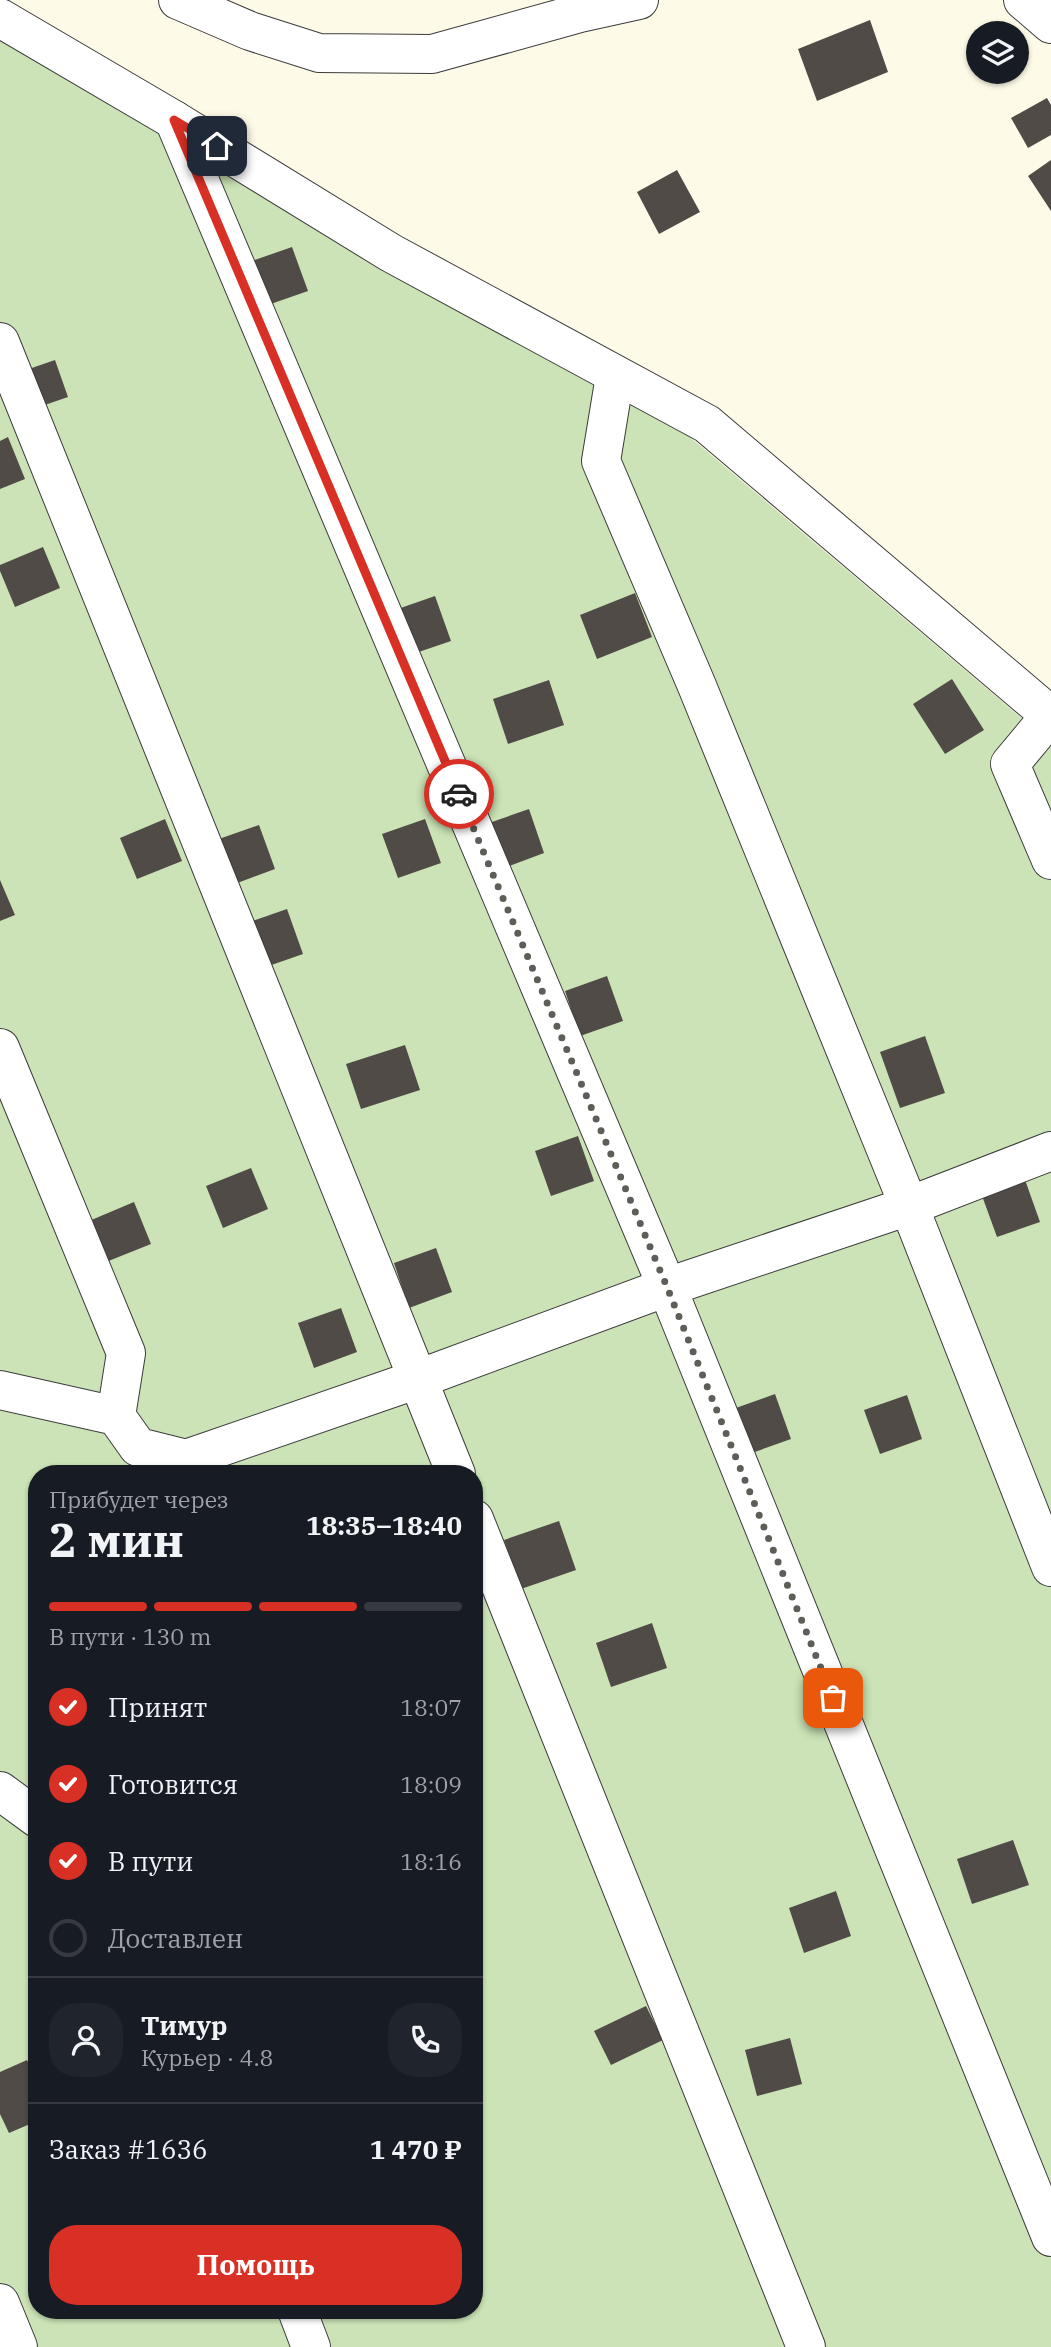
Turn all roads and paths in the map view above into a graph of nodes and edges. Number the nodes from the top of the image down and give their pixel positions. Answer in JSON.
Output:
{"nodes":[{"id":1,"x":9,"y":0,"type":"edge"},
{"id":2,"x":178,"y":0,"type":"edge"},
{"id":3,"x":639,"y":0,"type":"edge"},
{"id":4,"x":1023,"y":0,"type":"edge"},
{"id":5,"x":0,"y":7,"type":"edge"},
{"id":6,"x":0,"y":19,"type":"edge"},
{"id":7,"x":1051,"y":24,"type":"edge"},
{"id":8,"x":174,"y":120,"type":"junction"},
{"id":9,"x":0,"y":342,"type":"edge"},
{"id":10,"x":615,"y":376,"type":"junction"},
{"id":11,"x":1051,"y":716,"type":"edge"},
{"id":12,"x":1051,"y":860,"type":"edge"},
{"id":13,"x":0,"y":1048,"type":"edge"},
{"id":14,"x":1051,"y":1151,"type":"edge"},
{"id":15,"x":909,"y":1206,"type":"junction"},
{"id":16,"x":667,"y":1287,"type":"junction"},
{"id":17,"x":418,"y":1379,"type":"junction"},
{"id":18,"x":0,"y":1390,"type":"edge"},
{"id":19,"x":116,"y":1416,"type":"junction"},
{"id":20,"x":452,"y":1465,"type":"edge"},
{"id":21,"x":483,"y":1541,"type":"edge"},
{"id":22,"x":1051,"y":1567,"type":"edge"},
{"id":23,"x":0,"y":1791,"type":"edge"},
{"id":24,"x":28,"y":1811,"type":"edge"},
{"id":25,"x":1051,"y":2237,"type":"edge"},
{"id":26,"x":0,"y":2303,"type":"edge"},
{"id":27,"x":300,"y":2319,"type":"edge"},
{"id":28,"x":18,"y":2347,"type":"edge"},
{"id":29,"x":311,"y":2347,"type":"edge"},
{"id":30,"x":806,"y":2347,"type":"edge"}],
"edges":[{"from":1,"to":5,"type":"lane"},
{"from":2,"to":3,"type":"lane"},
{"from":4,"to":7,"type":"lane"},
{"from":6,"to":8,"type":"lane"},
{"from":8,"to":10,"type":"lane"},
{"from":8,"to":16,"type":"lane"},
{"from":9,"to":17,"type":"lane"},
{"from":10,"to":11,"type":"lane"},
{"from":10,"to":15,"type":"lane"},
{"from":11,"to":12,"type":"lane"},
{"from":13,"to":19,"type":"lane"},
{"from":14,"to":15,"type":"lane"},
{"from":15,"to":16,"type":"lane"},
{"from":15,"to":22,"type":"lane"},
{"from":16,"to":17,"type":"lane"},
{"from":16,"to":25,"type":"lane"},
{"from":17,"to":19,"type":"lane"},
{"from":17,"to":20,"type":"lane"},
{"from":18,"to":19,"type":"lane"},
{"from":21,"to":30,"type":"lane"},
{"from":23,"to":24,"type":"lane"},
{"from":26,"to":28,"type":"lane"},
{"from":27,"to":29,"type":"lane"}]}
